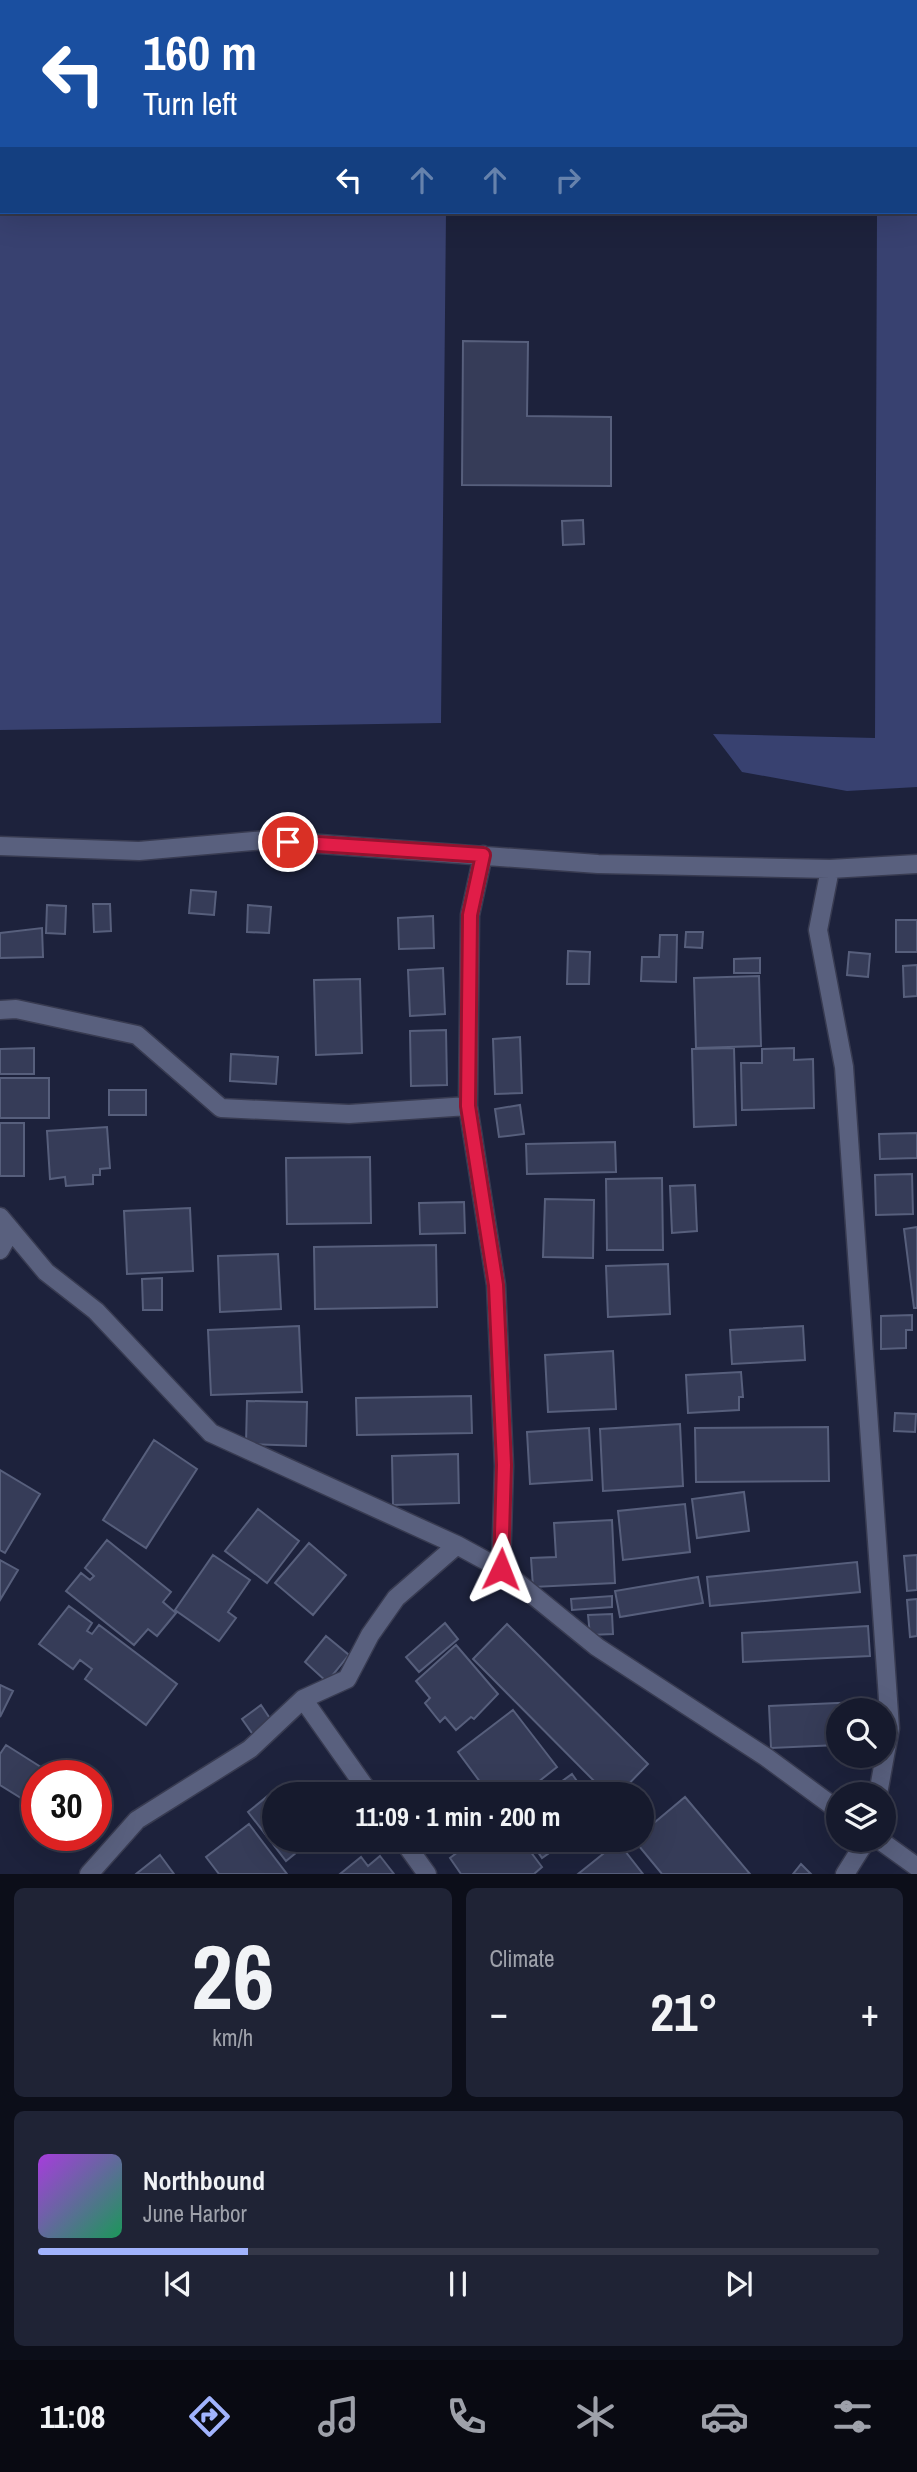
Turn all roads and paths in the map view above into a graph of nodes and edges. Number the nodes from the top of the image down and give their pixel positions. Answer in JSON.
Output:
{"nodes":[{"id":1,"x":0,"y":846,"type":"edge"},
{"id":2,"x":483,"y":855,"type":"junction"},
{"id":3,"x":917,"y":864,"type":"edge"},
{"id":4,"x":830,"y":869,"type":"junction"},
{"id":5,"x":0,"y":1010,"type":"edge"},
{"id":6,"x":468,"y":1106,"type":"junction"},
{"id":7,"x":5,"y":1224,"type":"edge"},
{"id":8,"x":0,"y":1250,"type":"edge"},
{"id":9,"x":457,"y":1545,"type":"junction"},
{"id":10,"x":501,"y":1569,"type":"junction"},
{"id":11,"x":303,"y":1699,"type":"junction"},
{"id":12,"x":362,"y":1782,"type":"edge"},
{"id":13,"x":879,"y":1782,"type":"edge"},
{"id":14,"x":826,"y":1801,"type":"edge"},
{"id":15,"x":411,"y":1852,"type":"edge"},
{"id":16,"x":859,"y":1852,"type":"edge"},
{"id":17,"x":896,"y":1852,"type":"edge"},
{"id":18,"x":917,"y":1867,"type":"edge"},
{"id":19,"x":89,"y":1874,"type":"edge"},
{"id":20,"x":427,"y":1874,"type":"edge"},
{"id":21,"x":845,"y":1874,"type":"edge"}],
"edges":[{"from":1,"to":2,"type":"street"},
{"from":2,"to":4,"type":"street"},
{"from":2,"to":6,"type":"street"},
{"from":3,"to":4,"type":"street"},
{"from":4,"to":13,"type":"street"},
{"from":5,"to":6,"type":"street"},
{"from":6,"to":10,"type":"street"},
{"from":7,"to":8,"type":"street"},
{"from":7,"to":9,"type":"street"},
{"from":9,"to":10,"type":"street"},
{"from":9,"to":11,"type":"street"},
{"from":10,"to":14,"type":"street"},
{"from":11,"to":12,"type":"street"},
{"from":11,"to":19,"type":"street"},
{"from":15,"to":20,"type":"street"},
{"from":16,"to":21,"type":"street"},
{"from":17,"to":18,"type":"street"}]}
